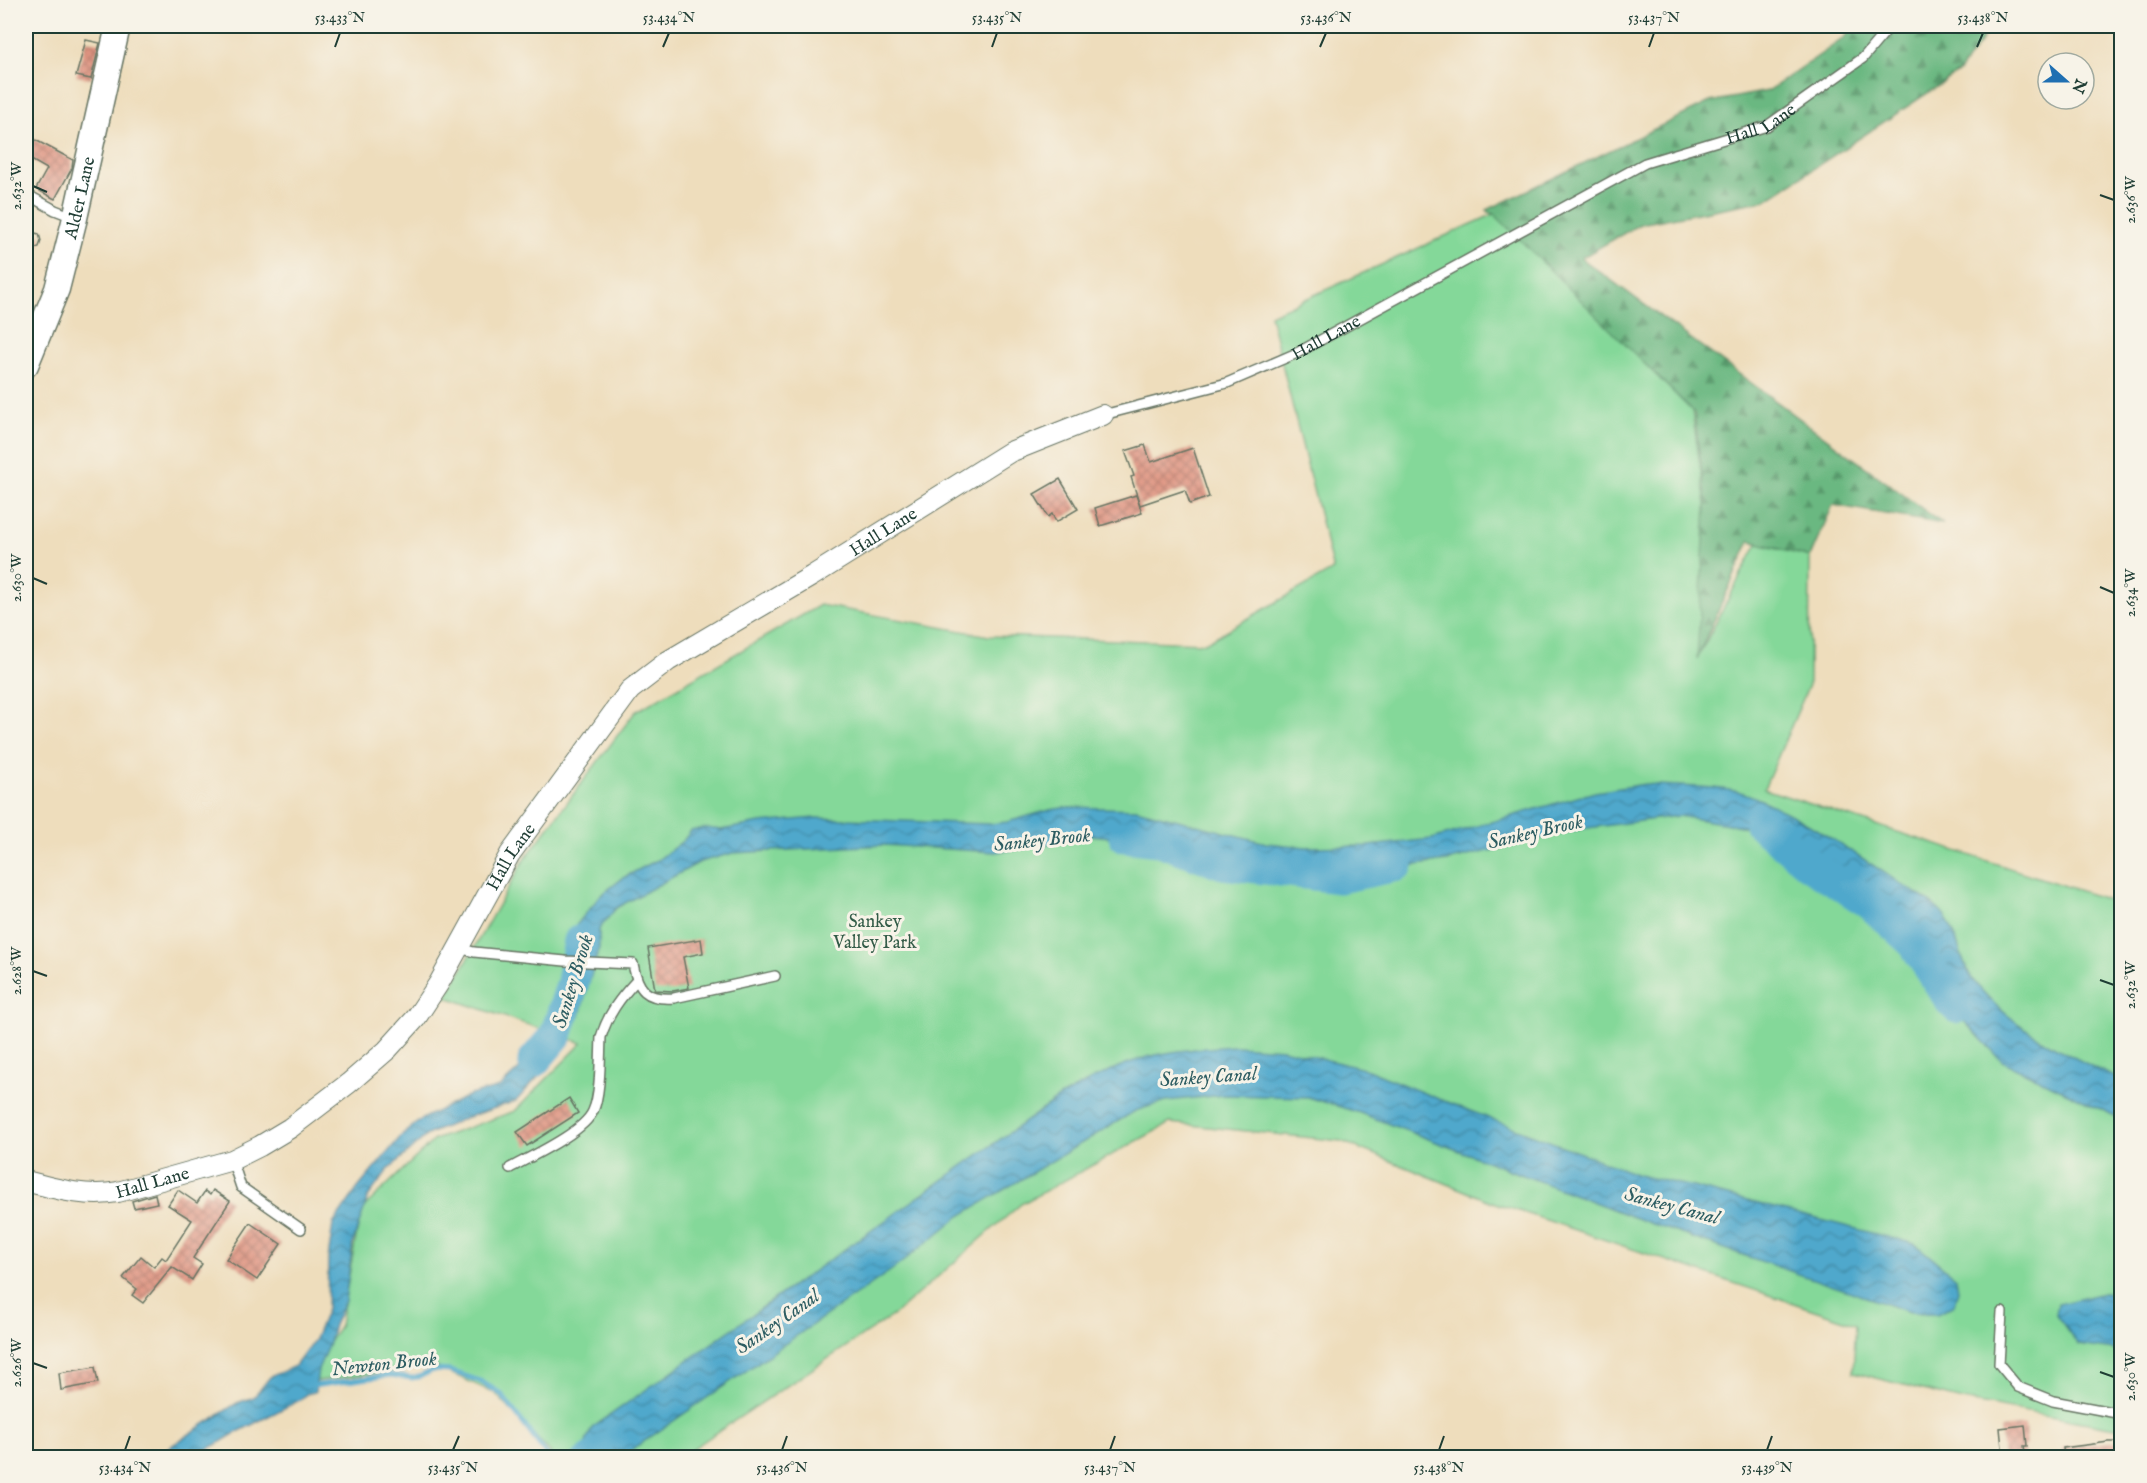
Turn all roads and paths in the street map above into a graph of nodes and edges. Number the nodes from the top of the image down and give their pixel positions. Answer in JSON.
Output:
{"nodes":[{"id":1,"x":118,"y":26,"type":"edge"},
{"id":2,"x":1890,"y":26,"type":"edge"},
{"id":3,"x":26,"y":194,"type":"edge"},
{"id":4,"x":75,"y":218,"type":"junction"},
{"id":5,"x":27,"y":361,"type":"edge"},
{"id":6,"x":1103,"y":415,"type":"joint"},
{"id":7,"x":459,"y":948,"type":"junction"},
{"id":8,"x":775,"y":976,"type":"dead end"},
{"id":9,"x":636,"y":981,"type":"junction"},
{"id":10,"x":232,"y":1160,"type":"junction"},
{"id":11,"x":510,"y":1168,"type":"dead end"},
{"id":12,"x":26,"y":1181,"type":"edge"},
{"id":13,"x":301,"y":1229,"type":"dead end"},
{"id":14,"x":2002,"y":1312,"type":"dead end"},
{"id":15,"x":2121,"y":1414,"type":"edge"}],
"edges":[{"from":1,"to":4,"type":"street","name":"Alder Lane"},
{"from":2,"to":6,"type":"lane","name":"Hall Lane"},
{"from":3,"to":4,"type":"lane"},
{"from":4,"to":5,"type":"street","name":"Alder Lane"},
{"from":6,"to":7,"type":"street","name":"Hall Lane"},
{"from":7,"to":9,"type":"lane"},
{"from":7,"to":10,"type":"street","name":"Hall Lane"},
{"from":8,"to":9,"type":"lane"},
{"from":9,"to":11,"type":"lane"},
{"from":10,"to":12,"type":"street","name":"Hall Lane"},
{"from":10,"to":13,"type":"lane"},
{"from":14,"to":15,"type":"lane"}]}
